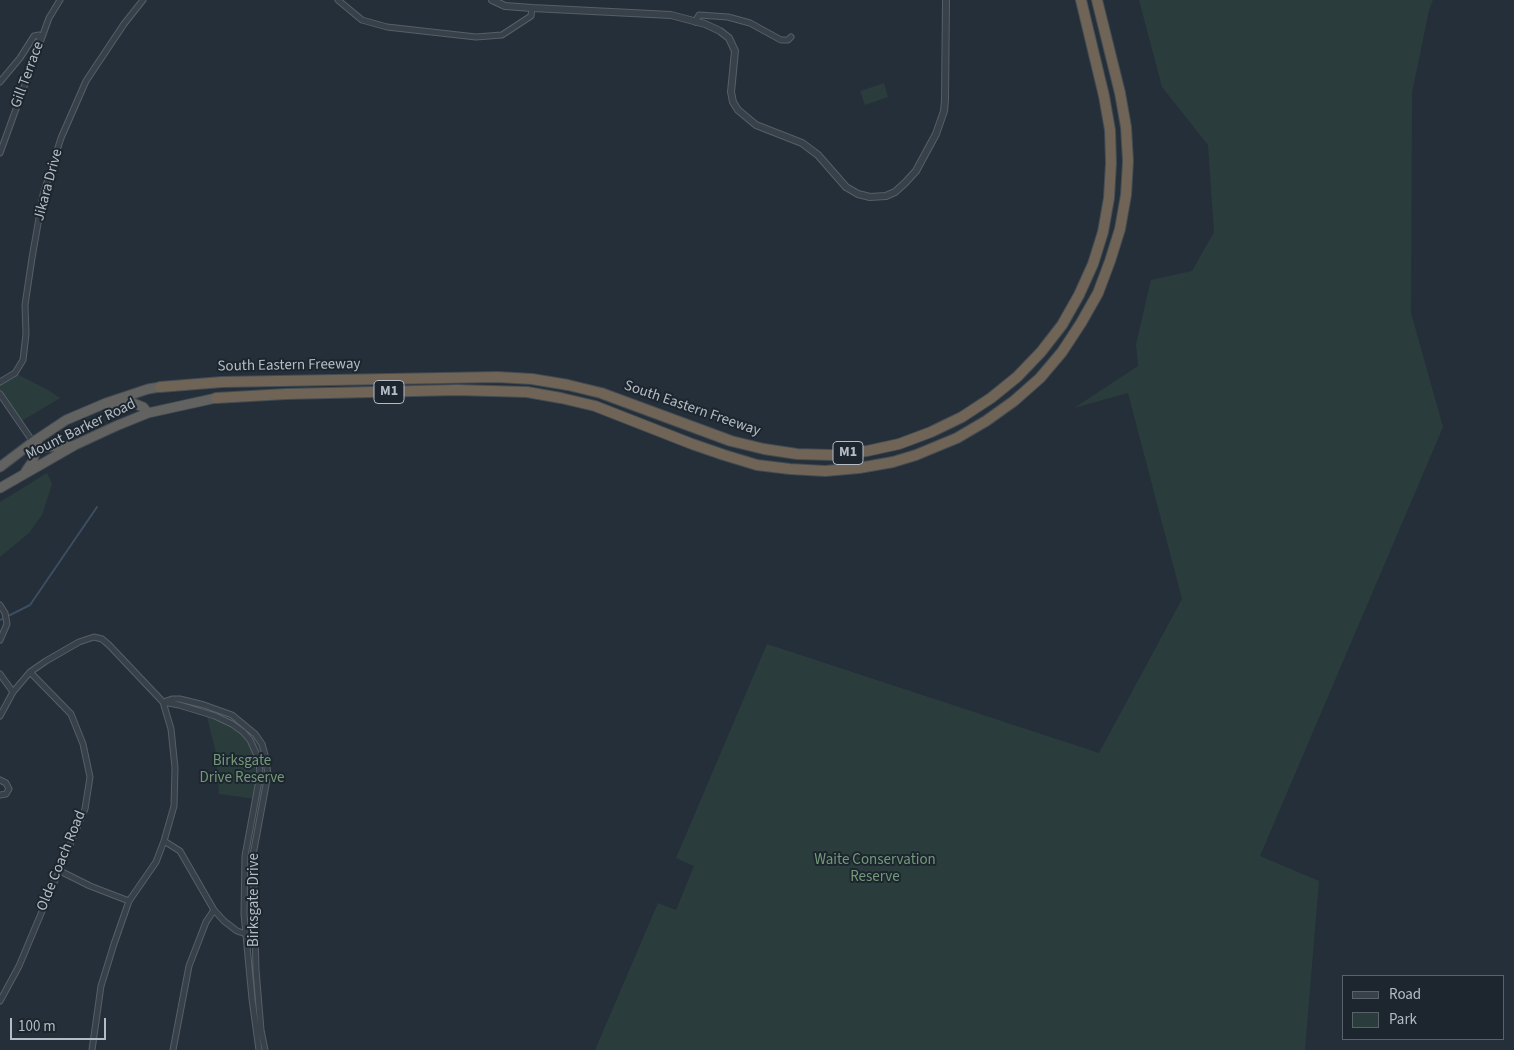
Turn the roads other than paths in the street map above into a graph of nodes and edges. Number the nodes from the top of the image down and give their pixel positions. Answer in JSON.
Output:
{"nodes":[{"id":1,"x":60,"y":0,"type":"edge"},
{"id":2,"x":143,"y":0,"type":"edge"},
{"id":3,"x":338,"y":0,"type":"edge"},
{"id":4,"x":492,"y":0,"type":"edge"},
{"id":5,"x":946,"y":0,"type":"edge"},
{"id":6,"x":1081,"y":0,"type":"edge"},
{"id":7,"x":1096,"y":0,"type":"edge"},
{"id":8,"x":532,"y":8,"type":"junction"},
{"id":9,"x":695,"y":22,"type":"junction"},
{"id":10,"x":791,"y":37,"type":"dead end"},
{"id":11,"x":40,"y":42,"type":"junction"},
{"id":12,"x":0,"y":82,"type":"edge"},
{"id":13,"x":0,"y":153,"type":"edge"},
{"id":14,"x":0,"y":382,"type":"edge"},
{"id":15,"x":160,"y":387,"type":"joint"},
{"id":16,"x":0,"y":394,"type":"edge"},
{"id":17,"x":216,"y":398,"type":"joint"},
{"id":18,"x":87,"y":410,"type":"junction"},
{"id":19,"x":148,"y":413,"type":"junction"},
{"id":20,"x":33,"y":442,"type":"junction"},
{"id":21,"x":75,"y":445,"type":"junction"},
{"id":22,"x":0,"y":467,"type":"edge"},
{"id":23,"x":25,"y":473,"type":"junction"},
{"id":24,"x":0,"y":488,"type":"edge"},
{"id":25,"x":0,"y":606,"type":"edge"},
{"id":26,"x":0,"y":640,"type":"edge"},
{"id":27,"x":30,"y":672,"type":"junction"},
{"id":28,"x":0,"y":674,"type":"edge"},
{"id":29,"x":13,"y":692,"type":"junction"},
{"id":30,"x":163,"y":702,"type":"junction"},
{"id":31,"x":0,"y":716,"type":"edge"},
{"id":32,"x":0,"y":780,"type":"edge"},
{"id":33,"x":0,"y":795,"type":"edge"},
{"id":34,"x":164,"y":841,"type":"junction"},
{"id":35,"x":58,"y":870,"type":"junction"},
{"id":36,"x":129,"y":901,"type":"junction"},
{"id":37,"x":214,"y":910,"type":"junction"},
{"id":38,"x":246,"y":934,"type":"junction"},
{"id":39,"x":256,"y":935,"type":"junction"},
{"id":40,"x":0,"y":1001,"type":"edge"},
{"id":41,"x":92,"y":1050,"type":"edge"},
{"id":42,"x":173,"y":1050,"type":"edge"},
{"id":43,"x":259,"y":1050,"type":"edge"},
{"id":44,"x":265,"y":1050,"type":"edge"}],
"edges":[{"from":1,"to":11,"type":"street","name":"Gill Terrace"},
{"from":2,"to":14,"type":"street","name":"Jikara Drive"},
{"from":3,"to":8,"type":"street"},
{"from":4,"to":8,"type":"street"},
{"from":5,"to":9,"type":"street"},
{"from":6,"to":15,"type":"highway","name":"South Eastern Freeway","number":"M1"},
{"from":7,"to":17,"type":"highway","name":"South Eastern Freeway","number":"M1"},
{"from":8,"to":9,"type":"street"},
{"from":9,"to":10,"type":"street"},
{"from":11,"to":12,"type":"street"},
{"from":11,"to":13,"type":"street","name":"Gill Terrace"},
{"from":15,"to":18,"type":"highway","name":"South Eastern Freeway","number":"M1"},
{"from":16,"to":20,"type":"street"},
{"from":17,"to":19,"type":"highway","name":"South Eastern Freeway","number":"M1"},
{"from":18,"to":19,"type":"highway"},
{"from":18,"to":20,"type":"highway","name":"Mount Barker Road","number":"M1"},
{"from":19,"to":21,"type":"highway","name":"Mount Barker Road","number":"M1"},
{"from":20,"to":21,"type":"highway"},
{"from":20,"to":22,"type":"highway","name":"Mount Barker Road","number":"M1"},
{"from":20,"to":23,"type":"highway"},
{"from":21,"to":23,"type":"highway","name":"Mount Barker Road","number":"M1"},
{"from":23,"to":24,"type":"highway","name":"Mount Barker Road","number":"M1"},
{"from":25,"to":26,"type":"street"},
{"from":27,"to":29,"type":"street"},
{"from":27,"to":30,"type":"street"},
{"from":27,"to":35,"type":"street","name":"Olde Coach Road"},
{"from":28,"to":29,"type":"street"},
{"from":29,"to":31,"type":"street"},
{"from":30,"to":34,"type":"street"},
{"from":30,"to":38,"type":"street","name":"Birksgate Drive"},
{"from":30,"to":39,"type":"street","name":"Birksgate Drive"},
{"from":32,"to":33,"type":"street"},
{"from":34,"to":36,"type":"street"},
{"from":34,"to":37,"type":"street"},
{"from":35,"to":36,"type":"street"},
{"from":35,"to":40,"type":"street","name":"Olde Coach Road"},
{"from":36,"to":41,"type":"street"},
{"from":37,"to":38,"type":"street"},
{"from":37,"to":42,"type":"street"},
{"from":38,"to":39,"type":"street"},
{"from":38,"to":43,"type":"street","name":"Birksgate Drive"},
{"from":39,"to":44,"type":"street","name":"Birksgate Drive"}]}
